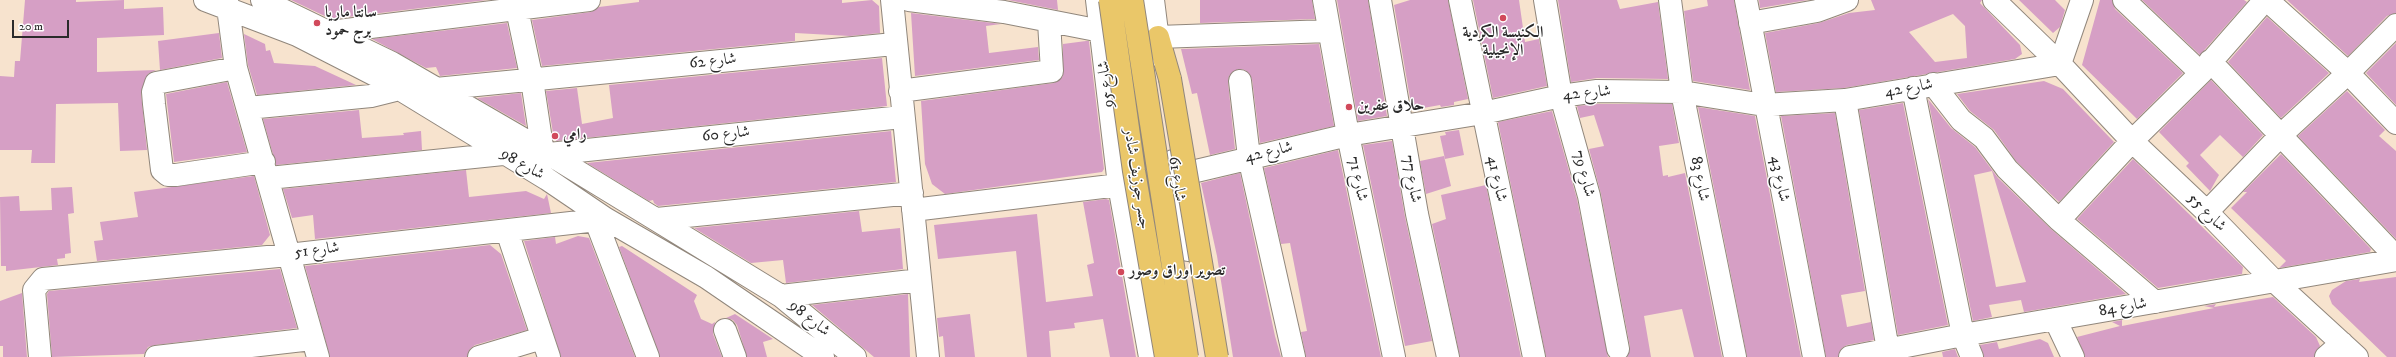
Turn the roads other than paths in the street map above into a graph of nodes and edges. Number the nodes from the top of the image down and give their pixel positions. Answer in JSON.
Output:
{"nodes":[{"id":1,"x":205,"y":0,"type":"edge"},
{"id":2,"x":262,"y":0,"type":"edge"},
{"id":3,"x":589,"y":0,"type":"edge"},
{"id":4,"x":892,"y":0,"type":"edge"},
{"id":5,"x":909,"y":0,"type":"edge"},
{"id":6,"x":1097,"y":0,"type":"edge"},
{"id":7,"x":1110,"y":0,"type":"edge"},
{"id":8,"x":1132,"y":0,"type":"edge"},
{"id":9,"x":1153,"y":0,"type":"edge"},
{"id":10,"x":1324,"y":0,"type":"edge"},
{"id":11,"x":1380,"y":0,"type":"edge"},
{"id":12,"x":1460,"y":0,"type":"edge"},
{"id":13,"x":1545,"y":0,"type":"edge"},
{"id":14,"x":1670,"y":0,"type":"edge"},
{"id":15,"x":1746,"y":0,"type":"edge"},
{"id":16,"x":1847,"y":0,"type":"edge"},
{"id":17,"x":1994,"y":0,"type":"edge"},
{"id":18,"x":2082,"y":0,"type":"edge"},
{"id":19,"x":2124,"y":0,"type":"edge"},
{"id":20,"x":2266,"y":0,"type":"edge"},
{"id":21,"x":226,"y":3,"type":"edge"},
{"id":22,"x":516,"y":4,"type":"edge"},
{"id":23,"x":970,"y":4,"type":"edge"},
{"id":24,"x":1035,"y":13,"type":"edge"},
{"id":25,"x":1750,"y":23,"type":"junction"},
{"id":26,"x":2396,"y":25,"type":"edge"},
{"id":27,"x":1101,"y":31,"type":"junction"},
{"id":28,"x":330,"y":32,"type":"junction"},
{"id":29,"x":1329,"y":32,"type":"junction"},
{"id":30,"x":1158,"y":37,"type":"junction"},
{"id":31,"x":894,"y":44,"type":"junction"},
{"id":32,"x":2060,"y":64,"type":"junction"},
{"id":33,"x":2205,"y":67,"type":"junction"},
{"id":34,"x":236,"y":68,"type":"junction"},
{"id":35,"x":2348,"y":73,"type":"junction"},
{"id":36,"x":532,"y":80,"type":"junction"},
{"id":37,"x":1240,"y":81,"type":"dead end"},
{"id":38,"x":1923,"y":86,"type":"junction"},
{"id":39,"x":399,"y":89,"type":"junction"},
{"id":40,"x":436,"y":89,"type":"junction"},
{"id":41,"x":900,"y":91,"type":"junction"},
{"id":42,"x":1682,"y":92,"type":"junction"},
{"id":43,"x":1561,"y":96,"type":"junction"},
{"id":44,"x":1845,"y":100,"type":"junction"},
{"id":45,"x":1764,"y":105,"type":"junction"},
{"id":46,"x":248,"y":108,"type":"junction"},
{"id":47,"x":1483,"y":112,"type":"junction"},
{"id":48,"x":902,"y":117,"type":"junction"},
{"id":49,"x":2396,"y":123,"type":"edge"},
{"id":50,"x":1402,"y":125,"type":"junction"},
{"id":51,"x":512,"y":132,"type":"junction"},
{"id":52,"x":2281,"y":135,"type":"junction"},
{"id":53,"x":1348,"y":136,"type":"junction"},
{"id":54,"x":2132,"y":141,"type":"junction"},
{"id":55,"x":545,"y":152,"type":"junction"},
{"id":56,"x":503,"y":154,"type":"junction"},
{"id":57,"x":1249,"y":157,"type":"junction"},
{"id":58,"x":266,"y":170,"type":"junction"},
{"id":59,"x":1174,"y":176,"type":"junction"},
{"id":60,"x":547,"y":179,"type":"junction"},
{"id":61,"x":1119,"y":185,"type":"junction"},
{"id":62,"x":913,"y":202,"type":"junction"},
{"id":63,"x":2207,"y":212,"type":"junction"},
{"id":64,"x":656,"y":219,"type":"junction"},
{"id":65,"x":601,"y":220,"type":"junction"},
{"id":66,"x":2059,"y":220,"type":"junction"},
{"id":67,"x":507,"y":231,"type":"junction"},
{"id":68,"x":288,"y":255,"type":"junction"},
{"id":69,"x":2396,"y":258,"type":"edge"},
{"id":70,"x":920,"y":280,"type":"junction"},
{"id":71,"x":2273,"y":280,"type":"junction"},
{"id":72,"x":781,"y":296,"type":"junction"},
{"id":73,"x":2155,"y":302,"type":"junction"},
{"id":74,"x":2055,"y":319,"type":"junction"},
{"id":75,"x":725,"y":330,"type":"dead end"},
{"id":76,"x":1963,"y":335,"type":"junction"},
{"id":77,"x":546,"y":347,"type":"edge"},
{"id":78,"x":315,"y":348,"type":"edge"},
{"id":79,"x":1618,"y":349,"type":"dead end"},
{"id":80,"x":1888,"y":350,"type":"junction"},
{"id":81,"x":2342,"y":352,"type":"edge"},
{"id":82,"x":40,"y":357,"type":"edge"},
{"id":83,"x":156,"y":357,"type":"edge"},
{"id":84,"x":479,"y":357,"type":"edge"},
{"id":85,"x":648,"y":357,"type":"edge"},
{"id":86,"x":735,"y":357,"type":"edge"},
{"id":87,"x":823,"y":357,"type":"edge"},
{"id":88,"x":855,"y":357,"type":"edge"},
{"id":89,"x":928,"y":357,"type":"edge"},
{"id":90,"x":1150,"y":357,"type":"edge"},
{"id":91,"x":1166,"y":357,"type":"edge"},
{"id":92,"x":1187,"y":357,"type":"edge"},
{"id":93,"x":1208,"y":357,"type":"edge"},
{"id":94,"x":1217,"y":357,"type":"edge"},
{"id":95,"x":1294,"y":357,"type":"edge"},
{"id":96,"x":1394,"y":357,"type":"edge"},
{"id":97,"x":1448,"y":357,"type":"edge"},
{"id":98,"x":1534,"y":357,"type":"edge"},
{"id":99,"x":1735,"y":357,"type":"edge"},
{"id":100,"x":1814,"y":357,"type":"edge"},
{"id":101,"x":1850,"y":357,"type":"edge"},
{"id":102,"x":1972,"y":357,"type":"edge"},
{"id":103,"x":2073,"y":357,"type":"edge"}],
"edges":[{"from":1,"to":21,"type":"street","name":"شارع 98"},
{"from":2,"to":28,"type":"street","name":"شارع 98"},
{"from":3,"to":22,"type":"street"},
{"from":4,"to":31,"type":"street"},
{"from":5,"to":23,"type":"street"},
{"from":6,"to":27,"type":"street","name":"شارع 95"},
{"from":7,"to":91,"type":"highway","name":"جسر جوزيف شادر","bridge":true},
{"from":8,"to":92,"type":"highway","name":"جسر جوزيف شادر","bridge":true},
{"from":9,"to":30,"type":"street","name":"شارع 61"},
{"from":10,"to":29,"type":"street","name":"شارع 71"},
{"from":11,"to":50,"type":"street","name":"شارع 77"},
{"from":12,"to":47,"type":"street","name":"شارع 41"},
{"from":13,"to":43,"type":"street","name":"شارع 79"},
{"from":14,"to":42,"type":"street","name":"شارع 83"},
{"from":15,"to":25,"type":"street","name":"شارع 43"},
{"from":16,"to":25,"type":"street"},
{"from":17,"to":32,"type":"street","name":"شارع 55"},
{"from":18,"to":32,"type":"street"},
{"from":19,"to":33,"type":"street"},
{"from":20,"to":33,"type":"street"},
{"from":20,"to":35,"type":"street"},
{"from":21,"to":34,"type":"street"},
{"from":21,"to":39,"type":"street","name":"شارع 98"},
{"from":22,"to":28,"type":"street"},
{"from":22,"to":36,"type":"street"},
{"from":23,"to":24,"type":"street"},
{"from":24,"to":27,"type":"street"},
{"from":24,"to":41,"type":"street"},
{"from":25,"to":45,"type":"street","name":"شارع 43"},
{"from":26,"to":35,"type":"street"},
{"from":27,"to":61,"type":"street","name":"شارع 95"},
{"from":28,"to":40,"type":"street","name":"شارع 98"},
{"from":29,"to":30,"type":"street"},
{"from":29,"to":53,"type":"street","name":"شارع 71"},
{"from":30,"to":59,"type":"street","name":"شارع 61"},
{"from":30,"to":94,"type":"highway","bridge":true},
{"from":31,"to":36,"type":"street","name":"شارع 62"},
{"from":31,"to":41,"type":"street"},
{"from":32,"to":38,"type":"street","name":"شارع 42"},
{"from":32,"to":54,"type":"street","name":"شارع 55"},
{"from":33,"to":52,"type":"street"},
{"from":33,"to":54,"type":"street"},
{"from":34,"to":46,"type":"street"},
{"from":34,"to":58,"type":"street"},
{"from":35,"to":49,"type":"street"},
{"from":35,"to":52,"type":"street"},
{"from":36,"to":40,"type":"street","name":"شارع 62"},
{"from":36,"to":55,"type":"street"},
{"from":37,"to":57,"type":"street"},
{"from":38,"to":44,"type":"street","name":"شارع 42"},
{"from":38,"to":66,"type":"street"},
{"from":38,"to":76,"type":"street"},
{"from":39,"to":46,"type":"street"},
{"from":39,"to":56,"type":"street","name":"شارع 98"},
{"from":40,"to":51,"type":"street","name":"شارع 98"},
{"from":41,"to":48,"type":"street"},
{"from":42,"to":43,"type":"street","name":"شارع 42"},
{"from":42,"to":45,"type":"street","name":"شارع 42"},
{"from":42,"to":99,"type":"street","name":"شارع 83"},
{"from":43,"to":47,"type":"street","name":"شارع 42"},
{"from":43,"to":79,"type":"street","name":"شارع 79"},
{"from":44,"to":45,"type":"street","name":"شارع 42"},
{"from":44,"to":80,"type":"street"},
{"from":45,"to":100,"type":"street","name":"شارع 43"},
{"from":46,"to":58,"type":"street"},
{"from":47,"to":50,"type":"street","name":"شارع 42"},
{"from":47,"to":98,"type":"street","name":"شارع 41"},
{"from":48,"to":55,"type":"street","name":"شارع 60"},
{"from":48,"to":62,"type":"street"},
{"from":50,"to":53,"type":"street","name":"شارع 42"},
{"from":50,"to":97,"type":"street","name":"شارع 77"},
{"from":51,"to":55,"type":"street","name":"شارع 98"},
{"from":51,"to":56,"type":"street"},
{"from":52,"to":63,"type":"street"},
{"from":52,"to":69,"type":"street"},
{"from":53,"to":57,"type":"street","name":"شارع 42"},
{"from":53,"to":96,"type":"street","name":"شارع 71"},
{"from":54,"to":63,"type":"street","name":"شارع 55"},
{"from":54,"to":66,"type":"street"},
{"from":55,"to":60,"type":"street"},
{"from":55,"to":64,"type":"street","name":"شارع 98"},
{"from":56,"to":58,"type":"street"},
{"from":56,"to":60,"type":"street","name":"شارع 98"},
{"from":57,"to":59,"type":"street","name":"شارع 42"},
{"from":57,"to":95,"type":"street"},
{"from":58,"to":68,"type":"street"},
{"from":59,"to":61,"type":"street","name":"شارع 42"},
{"from":59,"to":93,"type":"street","name":"شارع 61"},
{"from":60,"to":65,"type":"street","name":"شارع 98"},
{"from":61,"to":62,"type":"street","name":"شارع 42"},
{"from":61,"to":90,"type":"street","name":"شارع 95"},
{"from":62,"to":64,"type":"street","name":"شارع 42"},
{"from":62,"to":70,"type":"street"},
{"from":63,"to":71,"type":"street","name":"شارع 55"},
{"from":64,"to":72,"type":"street","name":"شارع 98"},
{"from":65,"to":67,"type":"street","name":"شارع 51"},
{"from":65,"to":85,"type":"street"},
{"from":65,"to":87,"type":"street","name":"شارع 98"},
{"from":66,"to":73,"type":"street"},
{"from":67,"to":68,"type":"street","name":"شارع 51"},
{"from":67,"to":77,"type":"street"},
{"from":68,"to":78,"type":"street"},
{"from":68,"to":82,"type":"street","name":"شارع 51"},
{"from":69,"to":71,"type":"street","name":"شارع 84"},
{"from":70,"to":72,"type":"street"},
{"from":70,"to":89,"type":"street"},
{"from":71,"to":73,"type":"street","name":"شارع 84"},
{"from":71,"to":81,"type":"street","name":"شارع 55"},
{"from":72,"to":88,"type":"street","name":"شارع 98"},
{"from":73,"to":74,"type":"street","name":"شارع 84"},
{"from":74,"to":76,"type":"street","name":"شارع 84"},
{"from":74,"to":103,"type":"street"},
{"from":75,"to":86,"type":"street"},
{"from":76,"to":80,"type":"street","name":"شارع 84"},
{"from":76,"to":102,"type":"street"},
{"from":77,"to":84,"type":"street"},
{"from":78,"to":83,"type":"street"},
{"from":80,"to":101,"type":"street","name":"شارع 84"}]}
